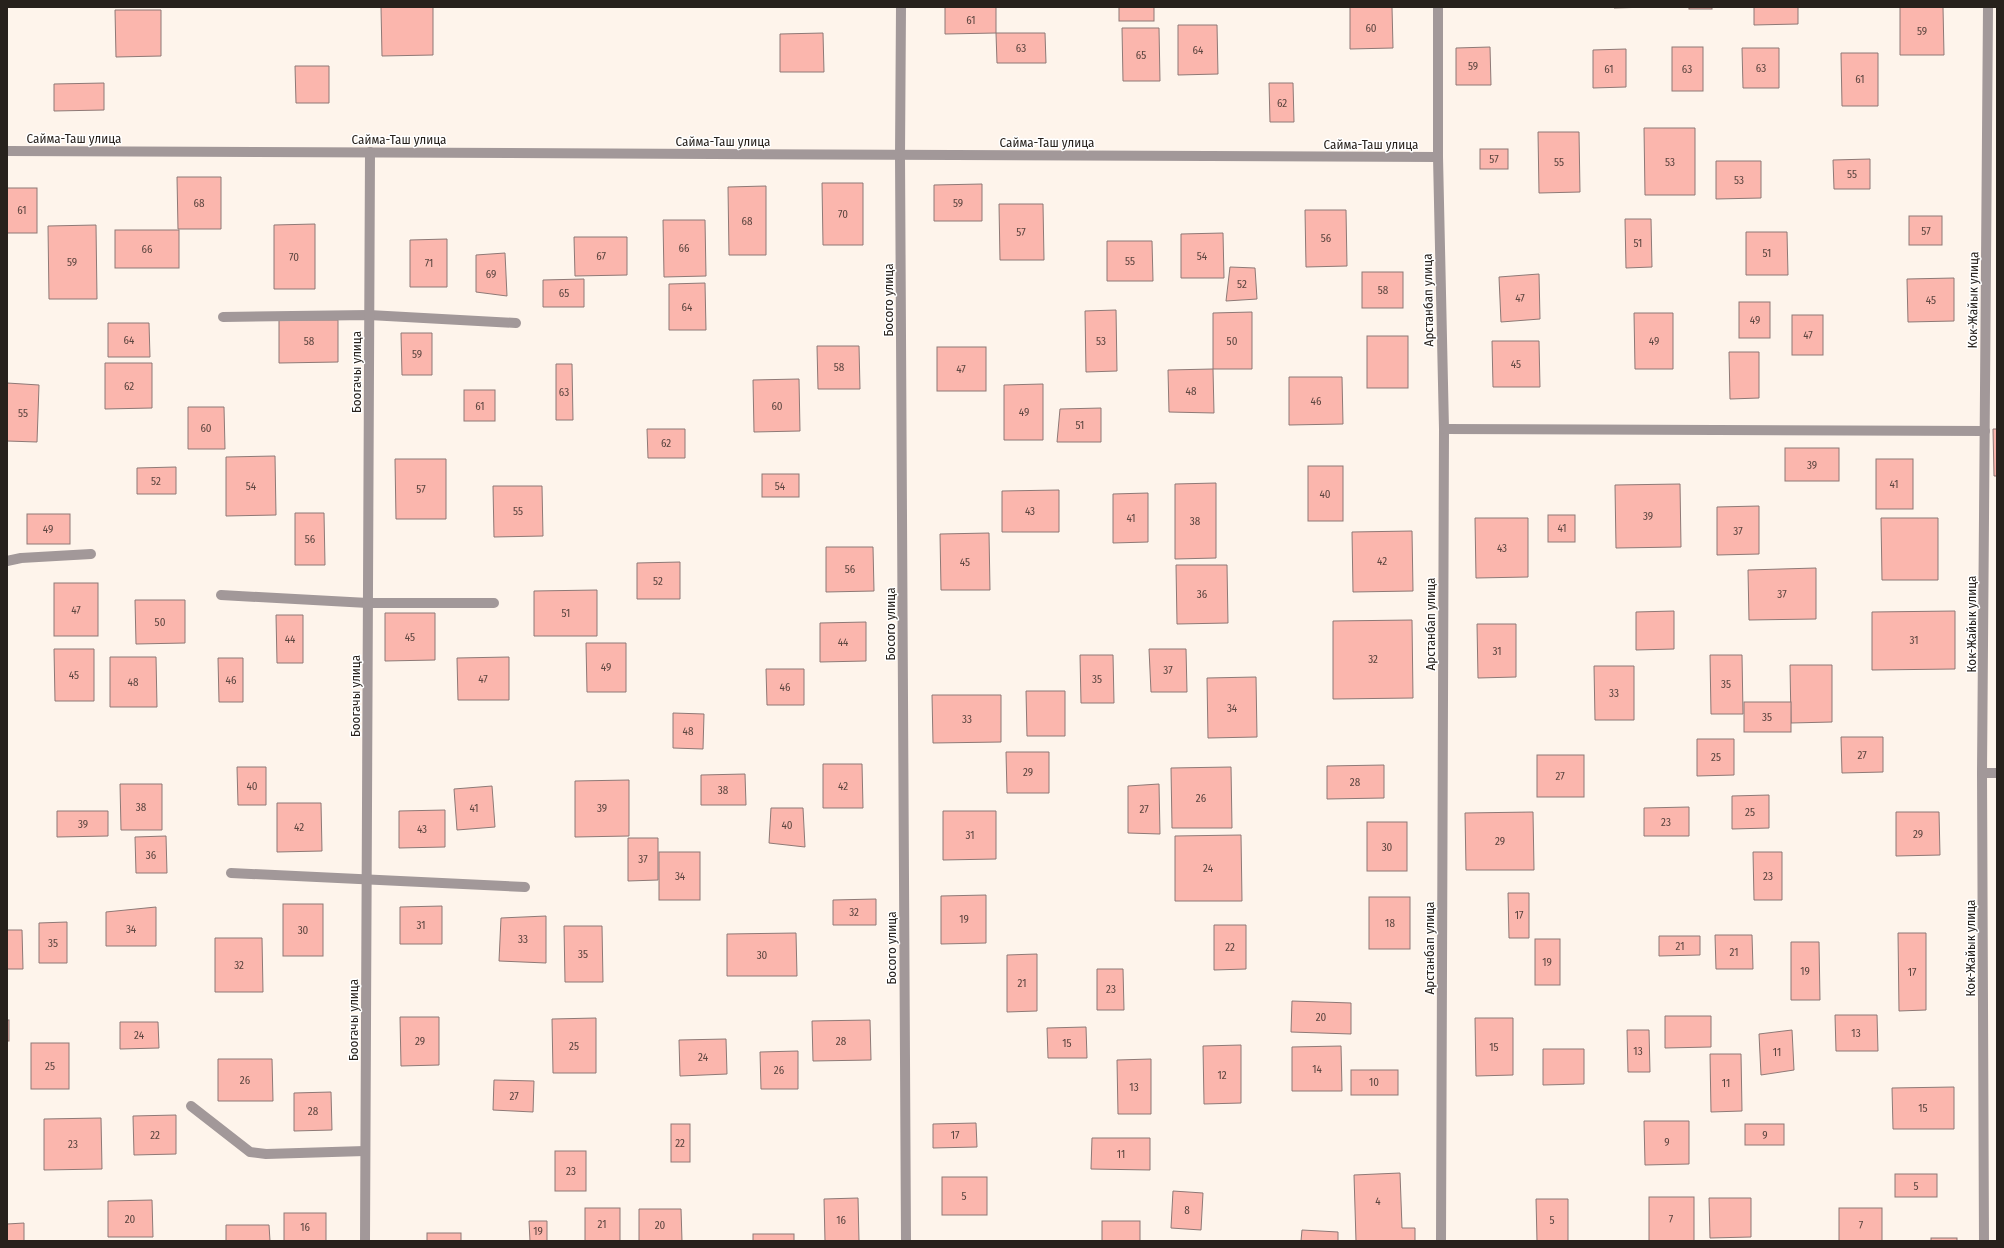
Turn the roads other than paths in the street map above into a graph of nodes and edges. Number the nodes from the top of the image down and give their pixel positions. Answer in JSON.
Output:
{"nodes":[{"id":1,"x":901,"y":7,"type":"edge"},
{"id":2,"x":1438,"y":7,"type":"edge"},
{"id":3,"x":1988,"y":7,"type":"edge"},
{"id":4,"x":1993,"y":78,"type":"edge"},
{"id":5,"x":7,"y":151,"type":"edge"},
{"id":6,"x":370,"y":152,"type":"junction"},
{"id":7,"x":900,"y":155,"type":"junction"},
{"id":8,"x":1438,"y":157,"type":"junction"},
{"id":9,"x":369,"y":314,"type":"junction"},
{"id":10,"x":223,"y":317,"type":"dead end"},
{"id":11,"x":516,"y":323,"type":"dead end"},
{"id":12,"x":1444,"y":428,"type":"junction"},
{"id":13,"x":1985,"y":431,"type":"junction"},
{"id":14,"x":92,"y":554,"type":"dead end"},
{"id":15,"x":7,"y":561,"type":"edge"},
{"id":16,"x":221,"y":595,"type":"dead end"},
{"id":17,"x":368,"y":603,"type":"junction"},
{"id":18,"x":494,"y":603,"type":"dead end"},
{"id":19,"x":1982,"y":773,"type":"junction"},
{"id":20,"x":1997,"y":773,"type":"edge"},
{"id":21,"x":231,"y":873,"type":"dead end"},
{"id":22,"x":367,"y":880,"type":"junction"},
{"id":23,"x":525,"y":886,"type":"dead end"},
{"id":24,"x":191,"y":1106,"type":"dead end"},
{"id":25,"x":366,"y":1151,"type":"junction"},
{"id":26,"x":365,"y":1241,"type":"edge"},
{"id":27,"x":906,"y":1241,"type":"edge"},
{"id":28,"x":1441,"y":1241,"type":"edge"},
{"id":29,"x":1984,"y":1241,"type":"edge"}],
"edges":[{"from":1,"to":7,"type":"street","name":"Босого улица"},
{"from":2,"to":8,"type":"street","name":"Арстанбап улица"},
{"from":3,"to":4,"type":"street","name":"Кок-Жайык улица"},
{"from":4,"to":13,"type":"street","name":"Кок-Жайык улица"},
{"from":5,"to":6,"type":"street","name":"Сайма-Таш улица"},
{"from":6,"to":7,"type":"street","name":"Сайма-Таш улица"},
{"from":6,"to":9,"type":"street","name":"Боогачы улица"},
{"from":7,"to":8,"type":"street","name":"Сайма-Таш улица"},
{"from":7,"to":27,"type":"street","name":"Босого улица"},
{"from":8,"to":12,"type":"street","name":"Арстанбап улица"},
{"from":9,"to":10,"type":"street"},
{"from":9,"to":11,"type":"street"},
{"from":9,"to":17,"type":"street","name":"Боогачы улица"},
{"from":12,"to":13,"type":"street"},
{"from":12,"to":28,"type":"street","name":"Арстанбап улица"},
{"from":13,"to":19,"type":"street","name":"Кок-Жайык улица"},
{"from":14,"to":15,"type":"street"},
{"from":16,"to":17,"type":"street"},
{"from":17,"to":18,"type":"street"},
{"from":17,"to":22,"type":"street","name":"Боогачы улица"},
{"from":19,"to":20,"type":"street"},
{"from":19,"to":29,"type":"street","name":"Кок-Жайык улица"},
{"from":21,"to":22,"type":"street"},
{"from":22,"to":23,"type":"street"},
{"from":22,"to":25,"type":"street","name":"Боогачы улица"},
{"from":24,"to":25,"type":"street"},
{"from":25,"to":26,"type":"street","name":"Боогачы улица"}]}
